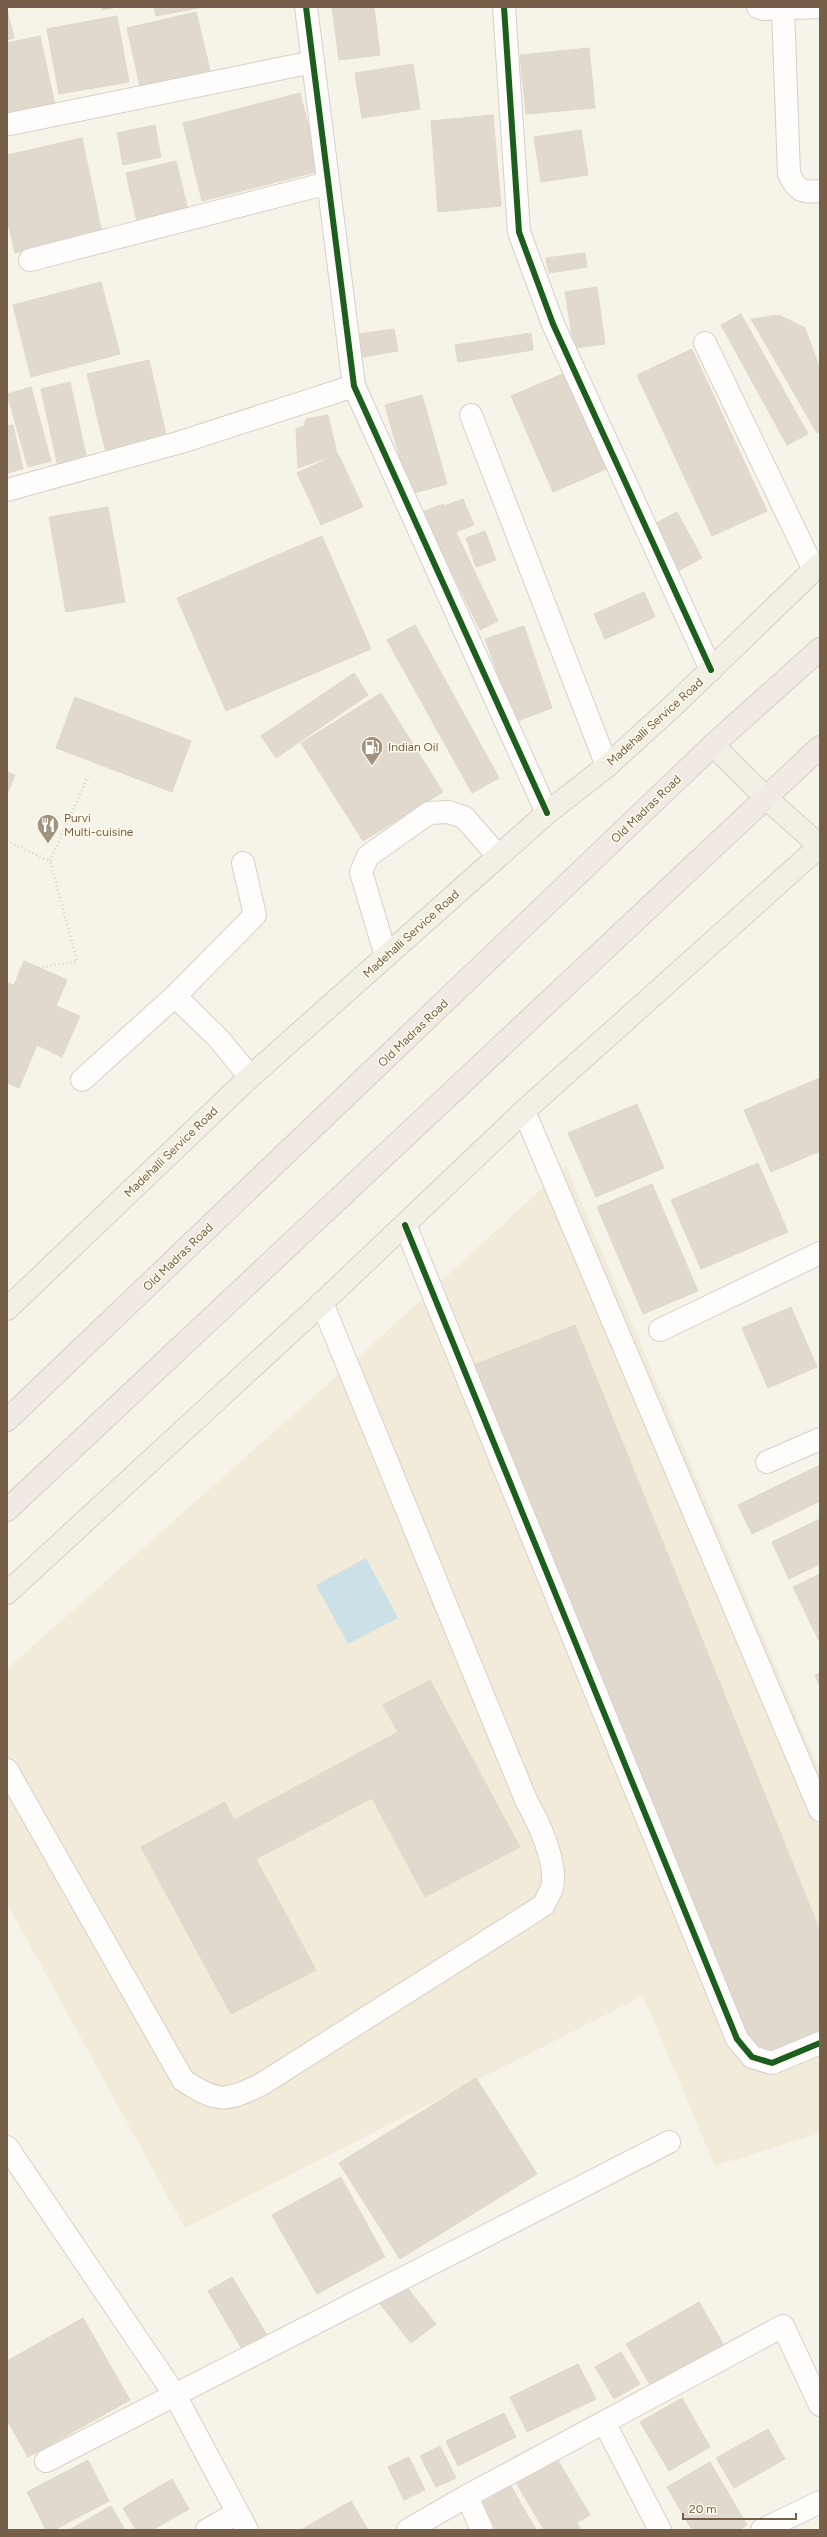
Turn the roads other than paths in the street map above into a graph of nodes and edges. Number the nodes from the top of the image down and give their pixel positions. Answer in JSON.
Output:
{"nodes":[{"id":1,"x":306,"y":7,"type":"edge"},
{"id":2,"x":504,"y":7,"type":"edge"},
{"id":3,"x":758,"y":7,"type":"edge"},
{"id":4,"x":820,"y":7,"type":"edge"},
{"id":5,"x":783,"y":8,"type":"junction"},
{"id":6,"x":313,"y":62,"type":"junction"},
{"id":7,"x":10,"y":124,"type":"dead end"},
{"id":8,"x":328,"y":183,"type":"junction"},
{"id":9,"x":820,"y":191,"type":"edge"},
{"id":10,"x":30,"y":260,"type":"dead end"},
{"id":11,"x":705,"y":344,"type":"dead end"},
{"id":12,"x":354,"y":386,"type":"junction"},
{"id":13,"x":471,"y":415,"type":"dead end"},
{"id":14,"x":7,"y":490,"type":"edge"},
{"id":15,"x":817,"y":567,"type":"edge"},
{"id":16,"x":820,"y":649,"type":"edge"},
{"id":17,"x":711,"y":670,"type":"junction"},
{"id":18,"x":712,"y":744,"type":"junction"},
{"id":19,"x":820,"y":747,"type":"edge"},
{"id":20,"x":607,"y":766,"type":"junction"},
{"id":21,"x":766,"y":798,"type":"junction"},
{"id":22,"x":547,"y":813,"type":"junction"},
{"id":23,"x":820,"y":846,"type":"edge"},
{"id":24,"x":498,"y":856,"type":"junction"},
{"id":25,"x":243,"y":863,"type":"dead end"},
{"id":26,"x":386,"y":956,"type":"junction"},
{"id":27,"x":175,"y":996,"type":"junction"},
{"id":28,"x":250,"y":1076,"type":"junction"},
{"id":29,"x":82,"y":1080,"type":"dead end"},
{"id":30,"x":524,"y":1111,"type":"junction"},
{"id":31,"x":405,"y":1225,"type":"junction"},
{"id":32,"x":820,"y":1253,"type":"edge"},
{"id":33,"x":322,"y":1303,"type":"junction"},
{"id":34,"x":7,"y":1310,"type":"edge"},
{"id":35,"x":660,"y":1330,"type":"dead end"},
{"id":36,"x":7,"y":1420,"type":"edge"},
{"id":37,"x":820,"y":1439,"type":"edge"},
{"id":38,"x":767,"y":1462,"type":"dead end"},
{"id":39,"x":7,"y":1510,"type":"edge"},
{"id":40,"x":7,"y":1593,"type":"edge"},
{"id":41,"x":7,"y":1770,"type":"edge"},
{"id":42,"x":820,"y":1810,"type":"edge"},
{"id":43,"x":820,"y":2043,"type":"edge"},
{"id":44,"x":669,"y":2142,"type":"dead end"},
{"id":45,"x":7,"y":2147,"type":"edge"},
{"id":46,"x":175,"y":2395,"type":"junction"},
{"id":47,"x":820,"y":2405,"type":"edge"},
{"id":48,"x":604,"y":2422,"type":"junction"},
{"id":49,"x":46,"y":2461,"type":"dead end"},
{"id":50,"x":467,"y":2496,"type":"junction"},
{"id":51,"x":820,"y":2502,"type":"edge"},
{"id":52,"x":242,"y":2522,"type":"edge"},
{"id":53,"x":207,"y":2530,"type":"edge"},
{"id":54,"x":408,"y":2530,"type":"edge"},
{"id":55,"x":482,"y":2530,"type":"edge"},
{"id":56,"x":660,"y":2530,"type":"edge"},
{"id":57,"x":762,"y":2530,"type":"edge"}],
"edges":[{"from":1,"to":6,"type":"street"},
{"from":2,"to":17,"type":"street"},
{"from":3,"to":5,"type":"street"},
{"from":4,"to":5,"type":"street"},
{"from":5,"to":9,"type":"street"},
{"from":6,"to":7,"type":"street"},
{"from":6,"to":8,"type":"street"},
{"from":8,"to":10,"type":"street"},
{"from":8,"to":12,"type":"street"},
{"from":11,"to":15,"type":"street"},
{"from":12,"to":14,"type":"street"},
{"from":12,"to":22,"type":"street"},
{"from":13,"to":20,"type":"street"},
{"from":15,"to":17,"type":"main road","name":"Madehalli Service Road"},
{"from":16,"to":18,"type":"highway","name":"Old Madras Road"},
{"from":17,"to":20,"type":"main road","name":"Madehalli Service Road"},
{"from":18,"to":21,"type":"main road"},
{"from":18,"to":36,"type":"highway","name":"Old Madras Road"},
{"from":19,"to":21,"type":"highway"},
{"from":20,"to":22,"type":"main road","name":"Madehalli Service Road"},
{"from":21,"to":23,"type":"main road"},
{"from":21,"to":39,"type":"highway"},
{"from":22,"to":24,"type":"main road","name":"Madehalli Service Road"},
{"from":23,"to":30,"type":"main road"},
{"from":24,"to":26,"type":"main road","name":"Madehalli Service Road"},
{"from":24,"to":26,"type":"street"},
{"from":25,"to":27,"type":"street"},
{"from":26,"to":28,"type":"main road","name":"Madehalli Service Road"},
{"from":27,"to":28,"type":"street"},
{"from":27,"to":29,"type":"street"},
{"from":28,"to":34,"type":"main road","name":"Madehalli Service Road"},
{"from":30,"to":31,"type":"main road"},
{"from":30,"to":42,"type":"street"},
{"from":31,"to":33,"type":"main road"},
{"from":31,"to":43,"type":"street"},
{"from":32,"to":35,"type":"street"},
{"from":33,"to":40,"type":"main road"},
{"from":33,"to":41,"type":"street"},
{"from":37,"to":38,"type":"street"},
{"from":44,"to":46,"type":"street"},
{"from":45,"to":46,"type":"street"},
{"from":46,"to":49,"type":"street"},
{"from":46,"to":52,"type":"street"},
{"from":47,"to":48,"type":"street"},
{"from":48,"to":50,"type":"street"},
{"from":48,"to":56,"type":"street"},
{"from":50,"to":54,"type":"street"},
{"from":50,"to":55,"type":"street"},
{"from":51,"to":57,"type":"street"},
{"from":52,"to":53,"type":"street"}]}
